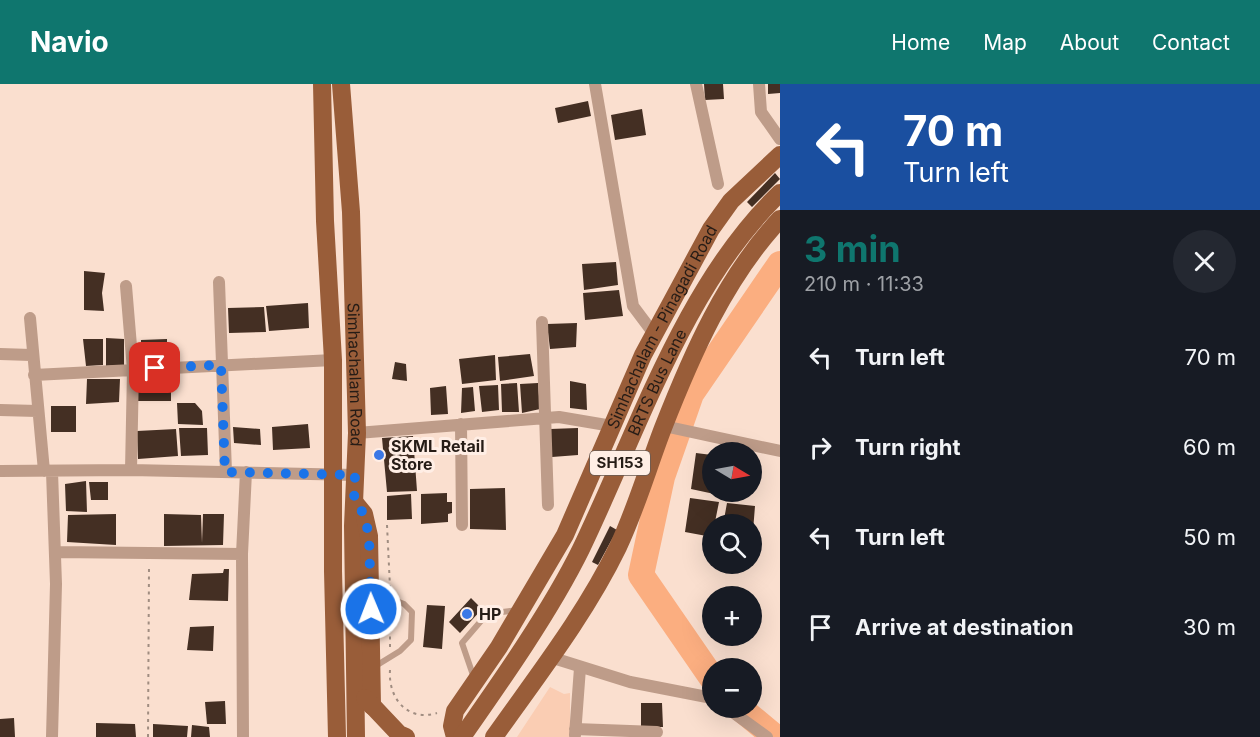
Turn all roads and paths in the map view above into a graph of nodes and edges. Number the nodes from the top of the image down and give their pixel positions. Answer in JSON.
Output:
{"nodes":[{"id":1,"x":322,"y":84,"type":"edge"},
{"id":2,"x":341,"y":84,"type":"edge"},
{"id":3,"x":595,"y":84,"type":"edge"},
{"id":4,"x":696,"y":84,"type":"edge"},
{"id":5,"x":759,"y":84,"type":"edge"},
{"id":6,"x":780,"y":140,"type":"edge"},
{"id":7,"x":780,"y":155,"type":"edge"},
{"id":8,"x":718,"y":184,"type":"dead end"},
{"id":9,"x":780,"y":193,"type":"edge"},
{"id":10,"x":780,"y":219,"type":"edge"},
{"id":11,"x":219,"y":282,"type":"dead end"},
{"id":12,"x":126,"y":286,"type":"dead end"},
{"id":13,"x":30,"y":318,"type":"dead end"},
{"id":14,"x":542,"y":322,"type":"dead end"},
{"id":15,"x":654,"y":334,"type":"junction"},
{"id":16,"x":0,"y":354,"type":"edge"},
{"id":17,"x":32,"y":355,"type":"junction"},
{"id":18,"x":333,"y":360,"type":"junction"},
{"id":19,"x":221,"y":365,"type":"junction"},
{"id":20,"x":133,"y":370,"type":"junction"},
{"id":21,"x":34,"y":375,"type":"junction"},
{"id":22,"x":0,"y":410,"type":"edge"},
{"id":23,"x":37,"y":411,"type":"junction"},
{"id":24,"x":545,"y":418,"type":"junction"},
{"id":25,"x":461,"y":424,"type":"junction"},
{"id":26,"x":612,"y":426,"type":"junction"},
{"id":27,"x":665,"y":426,"type":"junction"},
{"id":28,"x":357,"y":432,"type":"junction"},
{"id":29,"x":780,"y":451,"type":"edge"},
{"id":30,"x":131,"y":470,"type":"junction"},
{"id":31,"x":0,"y":471,"type":"edge"},
{"id":32,"x":48,"y":471,"type":"junction"},
{"id":33,"x":225,"y":472,"type":"junction"},
{"id":34,"x":246,"y":472,"type":"junction"},
{"id":35,"x":334,"y":472,"type":"junction"},
{"id":36,"x":355,"y":475,"type":"junction"},
{"id":37,"x":354,"y":501,"type":"junction"},
{"id":38,"x":548,"y":506,"type":"dead end"},
{"id":39,"x":387,"y":525,"type":"dead end"},
{"id":40,"x":462,"y":525,"type":"dead end"},
{"id":41,"x":56,"y":552,"type":"junction"},
{"id":42,"x":242,"y":554,"type":"junction"},
{"id":43,"x":148,"y":555,"type":"junction"},
{"id":44,"x":370,"y":591,"type":"junction"},
{"id":45,"x":390,"y":598,"type":"junction"},
{"id":46,"x":521,"y":610,"type":"junction"},
{"id":47,"x":550,"y":657,"type":"junction"},
{"id":48,"x":390,"y":658,"type":"junction"},
{"id":49,"x":372,"y":668,"type":"junction"},
{"id":50,"x":580,"y":668,"type":"junction"},
{"id":51,"x":476,"y":681,"type":"junction"},
{"id":52,"x":356,"y":687,"type":"junction"},
{"id":53,"x":702,"y":696,"type":"edge"},
{"id":54,"x":372,"y":706,"type":"junction"},
{"id":55,"x":442,"y":711,"type":"dead end"},
{"id":56,"x":741,"y":718,"type":"edge"},
{"id":57,"x":657,"y":732,"type":"dead end"},
{"id":58,"x":575,"y":733,"type":"edge"},
{"id":59,"x":52,"y":737,"type":"edge"},
{"id":60,"x":148,"y":737,"type":"edge"},
{"id":61,"x":243,"y":737,"type":"edge"},
{"id":62,"x":337,"y":737,"type":"edge"},
{"id":63,"x":356,"y":737,"type":"edge"},
{"id":64,"x":406,"y":737,"type":"edge"},
{"id":65,"x":455,"y":737,"type":"edge"},
{"id":66,"x":462,"y":737,"type":"edge"},
{"id":67,"x":494,"y":737,"type":"edge"},
{"id":68,"x":767,"y":737,"type":"edge"}],
"edges":[{"from":1,"to":18,"type":"main road"},
{"from":2,"to":28,"type":"main road","name":"Simhachalam Road"},
{"from":3,"to":15,"type":"street"},
{"from":4,"to":8,"type":"street"},
{"from":5,"to":6,"type":"street"},
{"from":7,"to":15,"type":"main road","name":"Simhachalam - Pinagadi Road"},
{"from":9,"to":66,"type":"main road","name":"BRTS Bus Lane","number":"SH153"},
{"from":10,"to":27,"type":"main road"},
{"from":11,"to":19,"type":"street"},
{"from":12,"to":20,"type":"street"},
{"from":13,"to":17,"type":"street"},
{"from":14,"to":24,"type":"street"},
{"from":15,"to":26,"type":"main road","name":"Simhachalam - Pinagadi Road"},
{"from":16,"to":17,"type":"street"},
{"from":17,"to":21,"type":"street"},
{"from":18,"to":19,"type":"street"},
{"from":18,"to":35,"type":"main road"},
{"from":19,"to":20,"type":"street"},
{"from":19,"to":33,"type":"street"},
{"from":20,"to":21,"type":"street"},
{"from":20,"to":30,"type":"street"},
{"from":21,"to":23,"type":"street"},
{"from":22,"to":23,"type":"street"},
{"from":23,"to":32,"type":"street"},
{"from":24,"to":25,"type":"street"},
{"from":24,"to":26,"type":"street"},
{"from":24,"to":38,"type":"street"},
{"from":25,"to":28,"type":"street"},
{"from":25,"to":40,"type":"street"},
{"from":26,"to":46,"type":"main road","name":"Simhachalam - Pinagadi Road"},
{"from":27,"to":29,"type":"street"},
{"from":27,"to":47,"type":"main road"},
{"from":28,"to":36,"type":"main road","name":"Simhachalam Road"},
{"from":30,"to":32,"type":"street"},
{"from":30,"to":33,"type":"street"},
{"from":31,"to":32,"type":"street"},
{"from":32,"to":41,"type":"street"},
{"from":33,"to":34,"type":"street"},
{"from":34,"to":35,"type":"street"},
{"from":34,"to":42,"type":"street"},
{"from":35,"to":36,"type":"street"},
{"from":35,"to":62,"type":"main road"},
{"from":36,"to":37,"type":"main road","name":"Simhachalam Road"},
{"from":37,"to":44,"type":"main road"},
{"from":37,"to":52,"type":"main road","name":"Simhachalam Road"},
{"from":39,"to":45,"type":"path"},
{"from":41,"to":43,"type":"street"},
{"from":41,"to":59,"type":"street"},
{"from":42,"to":43,"type":"street"},
{"from":42,"to":61,"type":"street"},
{"from":43,"to":60,"type":"path"},
{"from":44,"to":45,"type":"lane"},
{"from":44,"to":49,"type":"main road"},
{"from":45,"to":48,"type":"path"},
{"from":45,"to":48,"type":"lane"},
{"from":46,"to":51,"type":"main road","name":"Simhachalam - Pinagadi Road"},
{"from":46,"to":51,"type":"lane"},
{"from":47,"to":50,"type":"street"},
{"from":47,"to":67,"type":"main road"},
{"from":48,"to":49,"type":"lane"},
{"from":48,"to":55,"type":"path"},
{"from":49,"to":54,"type":"main road"},
{"from":50,"to":53,"type":"street"},
{"from":50,"to":58,"type":"street"},
{"from":51,"to":65,"type":"main road","name":"Simhachalam - Pinagadi Road"},
{"from":52,"to":54,"type":"main road"},
{"from":52,"to":63,"type":"main road","name":"Simhachalam Road"},
{"from":54,"to":64,"type":"main road"},
{"from":56,"to":68,"type":"street"},
{"from":57,"to":58,"type":"street"}]}
